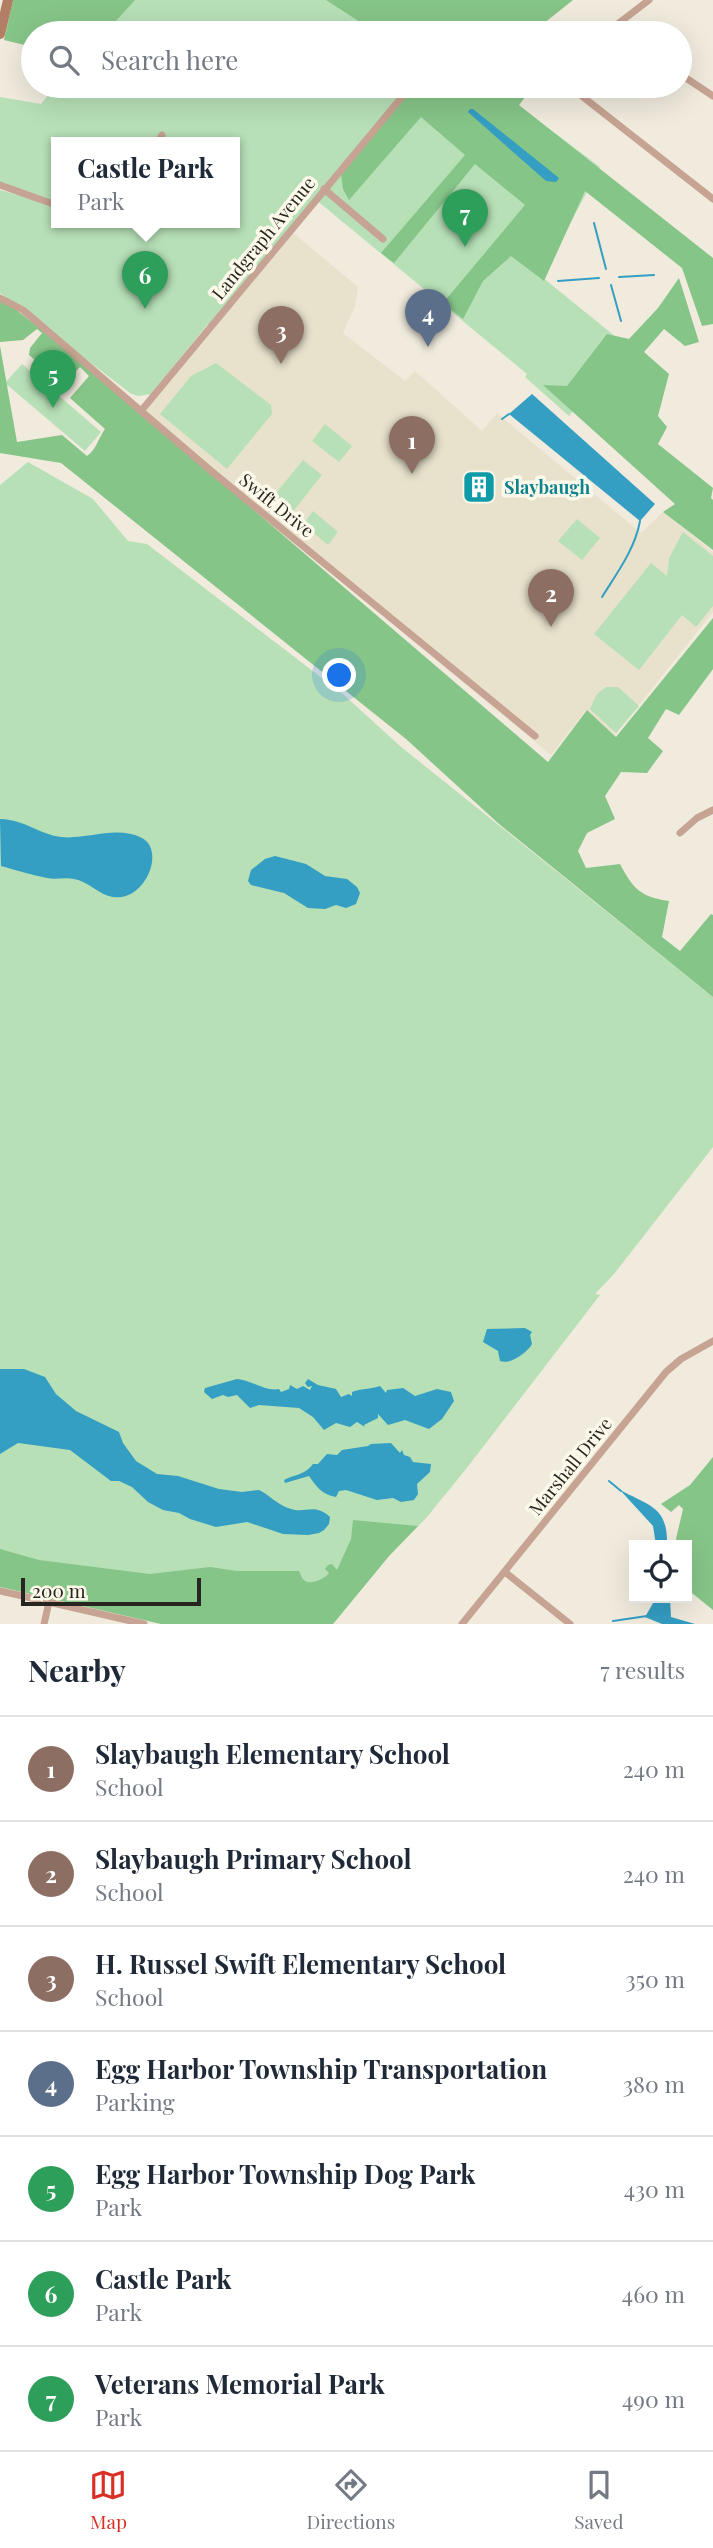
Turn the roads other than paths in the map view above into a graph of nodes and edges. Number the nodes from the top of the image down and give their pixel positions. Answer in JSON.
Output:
{"nodes":[{"id":1,"x":8,"y":0,"type":"edge"},
{"id":2,"x":649,"y":0,"type":"edge"},
{"id":3,"x":624,"y":21,"type":"edge"},
{"id":4,"x":0,"y":34,"type":"edge"},
{"id":5,"x":692,"y":82,"type":"edge"},
{"id":6,"x":713,"y":96,"type":"edge"},
{"id":7,"x":401,"y":98,"type":"edge"},
{"id":8,"x":584,"y":98,"type":"edge"},
{"id":9,"x":0,"y":185,"type":"edge"},
{"id":10,"x":324,"y":189,"type":"junction"},
{"id":11,"x":713,"y":199,"type":"edge"},
{"id":12,"x":51,"y":203,"type":"edge"},
{"id":13,"x":383,"y":239,"type":"dead end"},
{"id":14,"x":0,"y":298,"type":"edge"},
{"id":15,"x":141,"y":411,"type":"junction"},
{"id":16,"x":535,"y":736,"type":"dead end"},
{"id":17,"x":713,"y":810,"type":"edge"},
{"id":18,"x":680,"y":833,"type":"dead end"},
{"id":19,"x":713,"y":1342,"type":"edge"},
{"id":20,"x":505,"y":1572,"type":"junction"},
{"id":21,"x":0,"y":1591,"type":"edge"},
{"id":22,"x":49,"y":1602,"type":"junction"},
{"id":23,"x":110,"y":1620,"type":"edge"},
{"id":24,"x":44,"y":1624,"type":"edge"},
{"id":25,"x":145,"y":1624,"type":"edge"},
{"id":26,"x":462,"y":1624,"type":"edge"},
{"id":27,"x":570,"y":1624,"type":"edge"}],
"edges":[{"from":1,"to":4,"type":"main road"},
{"from":2,"to":3,"type":"street"},
{"from":5,"to":6,"type":"street"},
{"from":7,"to":10,"type":"street","name":"Landgraph Avenue"},
{"from":8,"to":11,"type":"street"},
{"from":9,"to":12,"type":"street"},
{"from":10,"to":13,"type":"street"},
{"from":10,"to":15,"type":"street","name":"Landgraph Avenue"},
{"from":14,"to":15,"type":"street","name":"Swift Drive"},
{"from":15,"to":16,"type":"street","name":"Swift Drive"},
{"from":17,"to":18,"type":"street"},
{"from":19,"to":20,"type":"street","name":"Marshall Drive"},
{"from":20,"to":26,"type":"street","name":"Marshall Drive"},
{"from":20,"to":27,"type":"street"},
{"from":21,"to":22,"type":"street"},
{"from":22,"to":23,"type":"street"},
{"from":22,"to":24,"type":"street"},
{"from":23,"to":25,"type":"street"}]}
